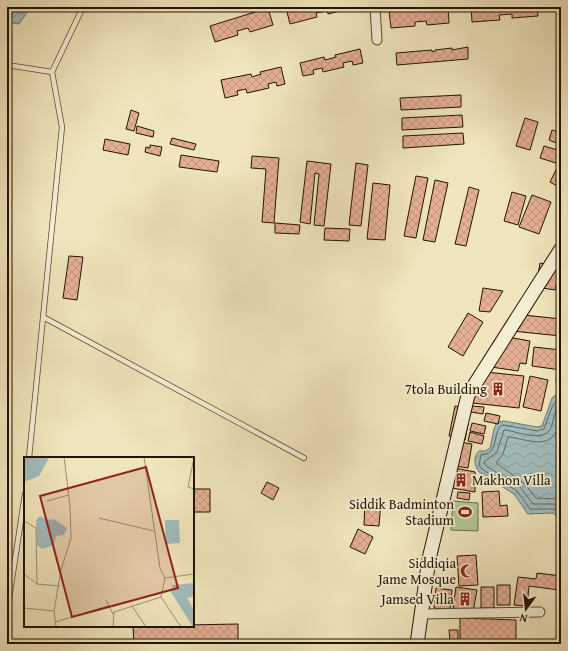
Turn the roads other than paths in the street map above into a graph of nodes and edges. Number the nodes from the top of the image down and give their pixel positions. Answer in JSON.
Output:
{"nodes":[{"id":1,"x":84,"y":7,"type":"edge"},
{"id":2,"x":375,"y":7,"type":"edge"},
{"id":3,"x":377,"y":40,"type":"dead end"},
{"id":4,"x":7,"y":65,"type":"edge"},
{"id":5,"x":52,"y":72,"type":"junction"},
{"id":6,"x":561,"y":249,"type":"edge"},
{"id":7,"x":43,"y":318,"type":"junction"},
{"id":8,"x":29,"y":457,"type":"edge"},
{"id":9,"x":304,"y":458,"type":"dead end"},
{"id":10,"x":24,"y":501,"type":"edge"},
{"id":11,"x":7,"y":612,"type":"edge"},
{"id":12,"x":540,"y":612,"type":"dead end"},
{"id":13,"x":421,"y":614,"type":"junction"},
{"id":14,"x":417,"y":644,"type":"edge"}],
"edges":[{"from":1,"to":5,"type":"lane"},
{"from":2,"to":3,"type":"street"},
{"from":4,"to":5,"type":"lane"},
{"from":5,"to":7,"type":"lane"},
{"from":6,"to":13,"type":"street"},
{"from":7,"to":8,"type":"lane"},
{"from":7,"to":9,"type":"lane"},
{"from":10,"to":11,"type":"lane"},
{"from":12,"to":13,"type":"street"},
{"from":13,"to":14,"type":"street"}]}
